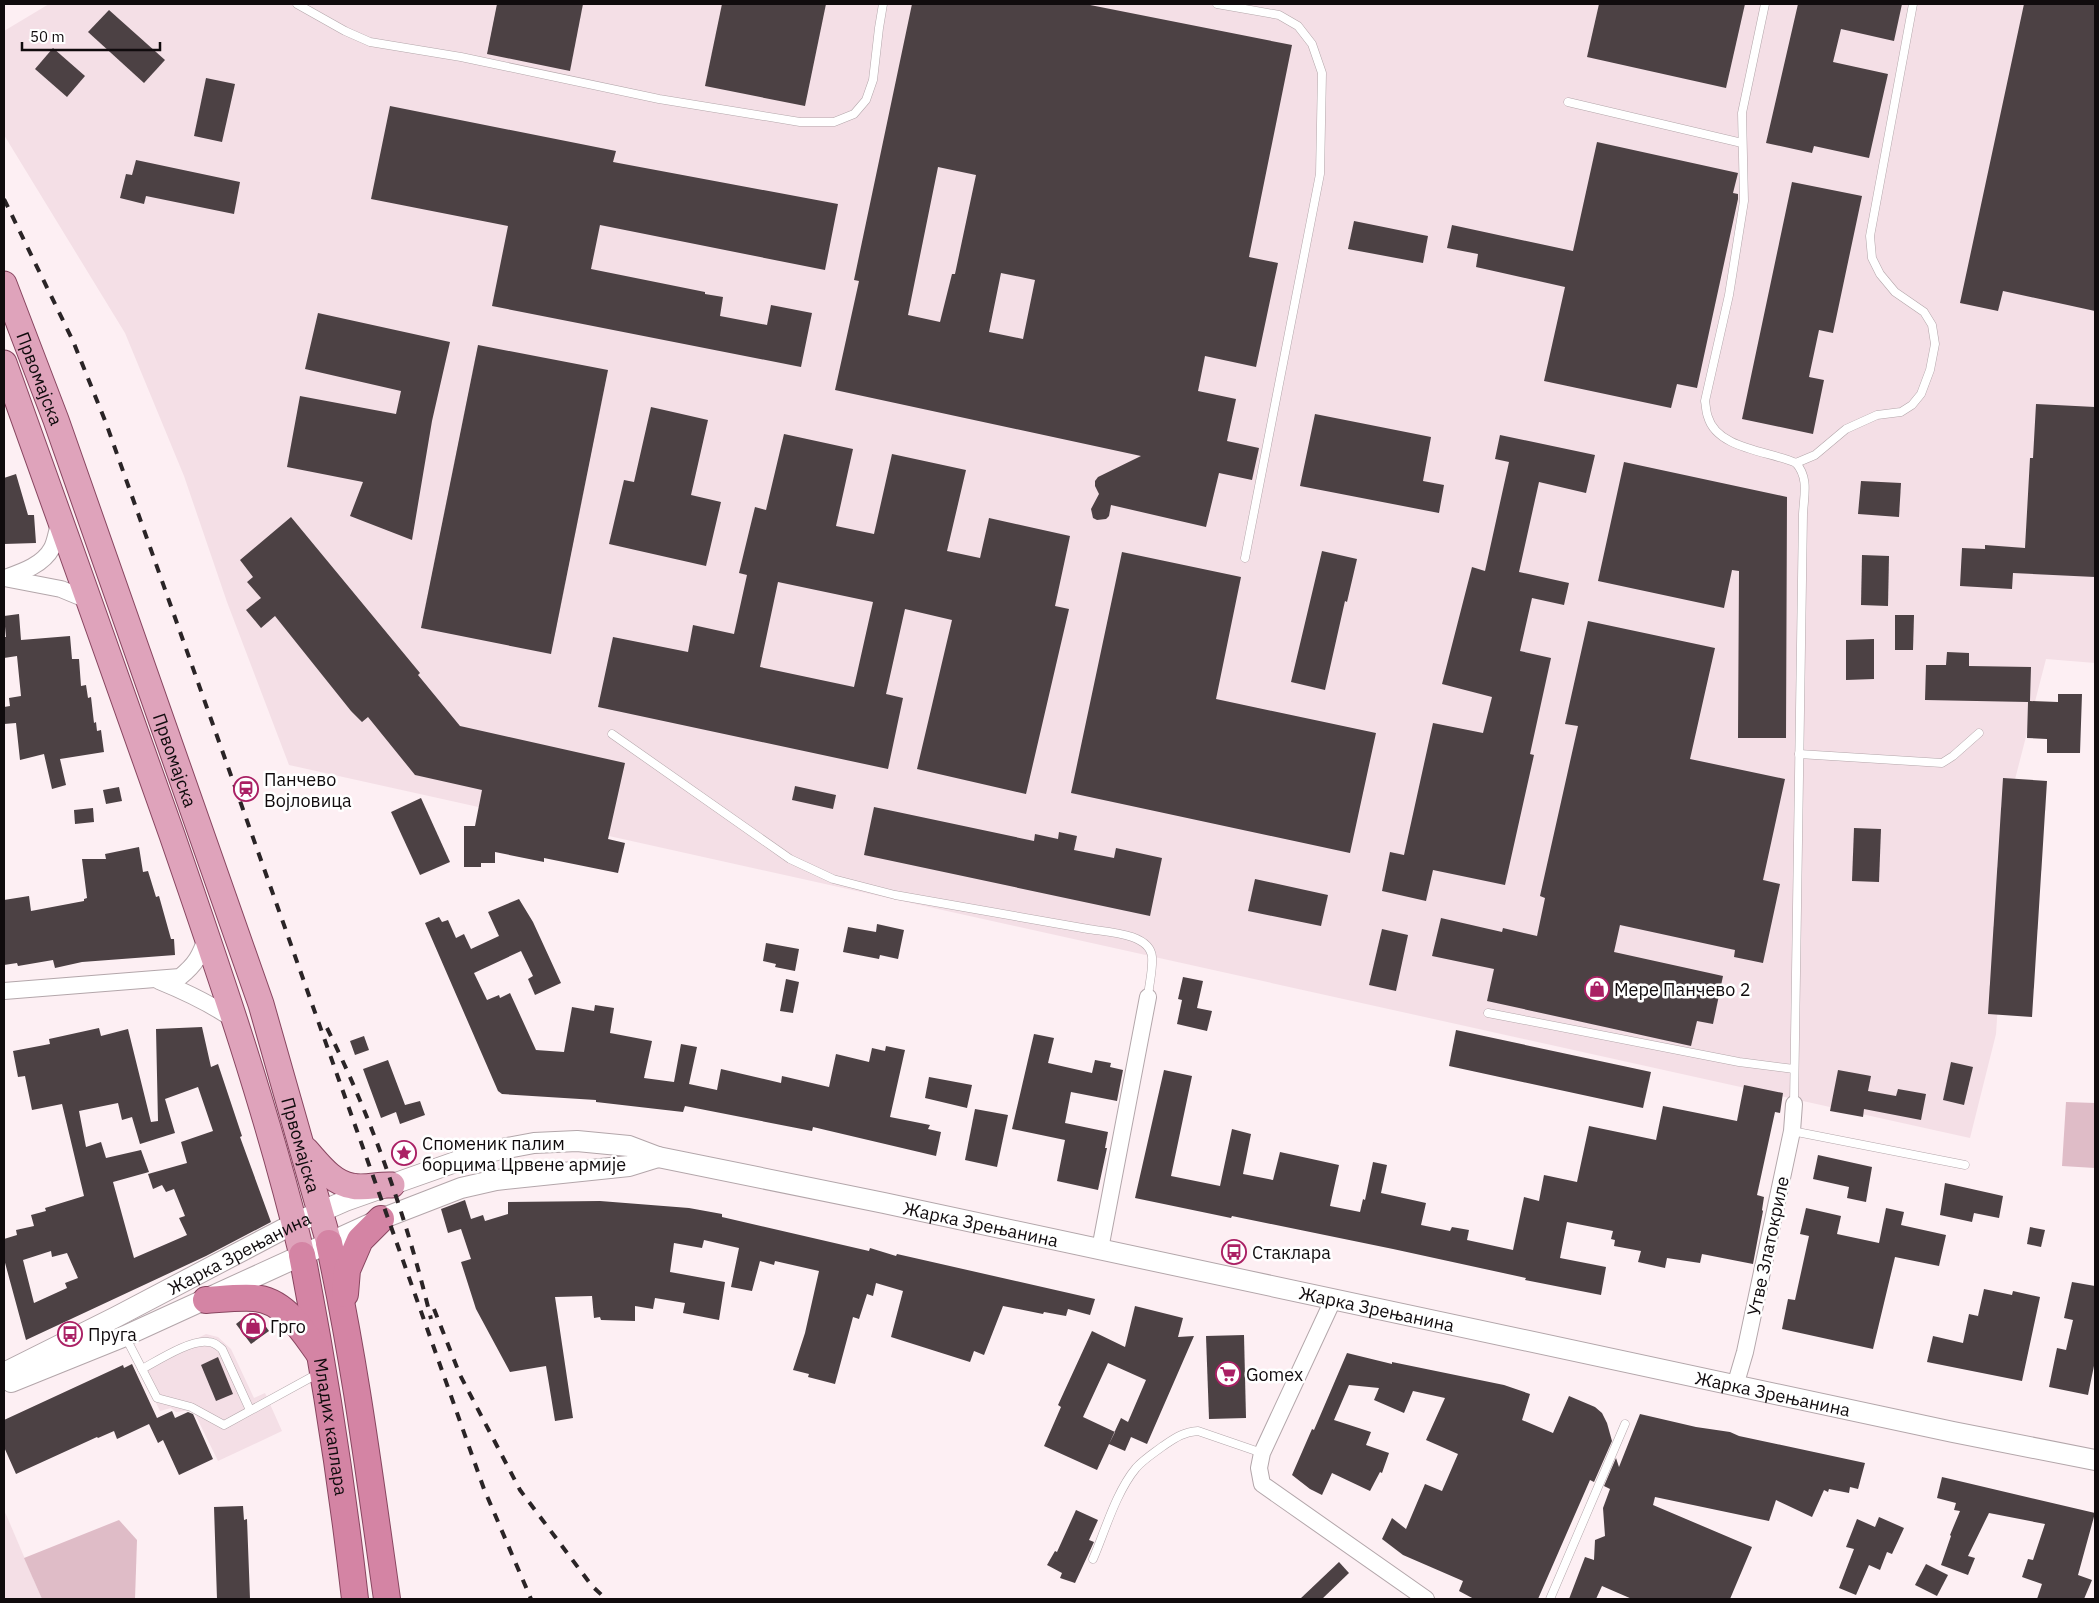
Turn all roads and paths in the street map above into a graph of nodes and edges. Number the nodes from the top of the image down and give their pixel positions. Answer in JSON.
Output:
{"nodes":[{"id":1,"x":298,"y":4,"type":"edge"},
{"id":2,"x":883,"y":4,"type":"edge"},
{"id":3,"x":1217,"y":4,"type":"edge"},
{"id":4,"x":1764,"y":4,"type":"edge"},
{"id":5,"x":1913,"y":4,"type":"edge"},
{"id":6,"x":1568,"y":102,"type":"dead end"},
{"id":7,"x":1742,"y":143,"type":"junction"},
{"id":8,"x":4,"y":285,"type":"edge"},
{"id":9,"x":9,"y":308,"type":"edge"},
{"id":10,"x":4,"y":363,"type":"edge"},
{"id":11,"x":1796,"y":463,"type":"junction"},
{"id":12,"x":60,"y":521,"type":"junction"},
{"id":13,"x":1246,"y":558,"type":"dead end"},
{"id":14,"x":4,"y":578,"type":"edge"},
{"id":15,"x":90,"y":601,"type":"junction"},
{"id":16,"x":1979,"y":733,"type":"dead end"},
{"id":17,"x":612,"y":734,"type":"dead end"},
{"id":18,"x":1799,"y":754,"type":"junction"},
{"id":19,"x":207,"y":936,"type":"junction"},
{"id":20,"x":157,"y":980,"type":"junction"},
{"id":21,"x":4,"y":991,"type":"edge"},
{"id":22,"x":1148,"y":997,"type":"joint"},
{"id":23,"x":1488,"y":1013,"type":"dead end"},
{"id":24,"x":236,"y":1021,"type":"junction"},
{"id":25,"x":1794,"y":1069,"type":"junction"},
{"id":26,"x":1794,"y":1104,"type":"joint"},
{"id":27,"x":1792,"y":1131,"type":"junction"},
{"id":28,"x":302,"y":1146,"type":"junction"},
{"id":29,"x":658,"y":1157,"type":"junction"},
{"id":30,"x":1964,"y":1165,"type":"dead end"},
{"id":31,"x":392,"y":1185,"type":"junction"},
{"id":32,"x":321,"y":1211,"type":"junction"},
{"id":33,"x":381,"y":1219,"type":"junction"},
{"id":34,"x":295,"y":1223,"type":"junction"},
{"id":35,"x":329,"y":1243,"type":"junction"},
{"id":36,"x":1100,"y":1249,"type":"junction"},
{"id":37,"x":302,"y":1255,"type":"junction"},
{"id":38,"x":206,"y":1300,"type":"junction"},
{"id":39,"x":1333,"y":1300,"type":"junction"},
{"id":40,"x":343,"y":1307,"type":"junction"},
{"id":41,"x":125,"y":1336,"type":"junction"},
{"id":42,"x":323,"y":1364,"type":"junction"},
{"id":43,"x":142,"y":1369,"type":"junction"},
{"id":44,"x":4,"y":1373,"type":"edge"},
{"id":45,"x":4,"y":1386,"type":"edge"},
{"id":46,"x":1735,"y":1386,"type":"junction"},
{"id":47,"x":250,"y":1410,"type":"junction"},
{"id":48,"x":1625,"y":1424,"type":"dead end"},
{"id":49,"x":1262,"y":1453,"type":"junction"},
{"id":50,"x":2095,"y":1460,"type":"edge"},
{"id":51,"x":1093,"y":1559,"type":"dead end"},
{"id":52,"x":354,"y":1599,"type":"edge"},
{"id":53,"x":387,"y":1599,"type":"edge"},
{"id":54,"x":1426,"y":1599,"type":"edge"},
{"id":55,"x":1550,"y":1599,"type":"edge"}],
"edges":[{"from":1,"to":2,"type":"lane"},
{"from":3,"to":13,"type":"lane"},
{"from":4,"to":7,"type":"lane"},
{"from":5,"to":11,"type":"lane"},
{"from":6,"to":7,"type":"lane"},
{"from":7,"to":11,"type":"lane"},
{"from":8,"to":9,"type":"main road","name":"Првомајска"},
{"from":9,"to":28,"type":"main road","name":"Првомајска"},
{"from":10,"to":12,"type":"main road","name":"Првомајска"},
{"from":11,"to":18,"type":"lane"},
{"from":12,"to":14,"type":"street"},
{"from":12,"to":15,"type":"main road","name":"Првомајска"},
{"from":14,"to":15,"type":"street"},
{"from":15,"to":19,"type":"main road","name":"Првомајска"},
{"from":16,"to":18,"type":"lane"},
{"from":17,"to":22,"type":"lane"},
{"from":18,"to":25,"type":"lane"},
{"from":19,"to":20,"type":"street"},
{"from":19,"to":24,"type":"main road","name":"Првомајска"},
{"from":20,"to":21,"type":"street"},
{"from":20,"to":24,"type":"street"},
{"from":22,"to":36,"type":"street"},
{"from":23,"to":25,"type":"lane"},
{"from":24,"to":34,"type":"main road","name":"Првомајска"},
{"from":25,"to":26,"type":"lane"},
{"from":26,"to":27,"type":"street","name":"Утве Златокриле"},
{"from":27,"to":30,"type":"lane"},
{"from":27,"to":46,"type":"street","name":"Утве Златокриле"},
{"from":28,"to":31,"type":"main road"},
{"from":28,"to":32,"type":"main road","name":"Првомајска"},
{"from":29,"to":31,"type":"street","name":"Жарка Зрењанина"},
{"from":29,"to":33,"type":"street","name":"Жарка Зрењанина"},
{"from":29,"to":36,"type":"street","name":"Жарка Зрењанина"},
{"from":31,"to":32,"type":"street","name":"Жарка Зрењанина"},
{"from":32,"to":34,"type":"street","name":"Жарка Зрењанина"},
{"from":32,"to":35,"type":"main road","name":"Првомајска"},
{"from":33,"to":35,"type":"street","name":"Жарка Зрењанина"},
{"from":33,"to":40,"type":"highway"},
{"from":34,"to":37,"type":"main road","name":"Првомајска"},
{"from":34,"to":44,"type":"street","name":"Жарка Зрењанина"},
{"from":35,"to":37,"type":"street","name":"Жарка Зрењанина"},
{"from":35,"to":40,"type":"highway","name":"Младих каплара"},
{"from":36,"to":39,"type":"street","name":"Жарка Зрењанина"},
{"from":37,"to":38,"type":"street","name":"Жарка Зрењанина"},
{"from":37,"to":42,"type":"highway","name":"Младих каплара"},
{"from":38,"to":41,"type":"street","name":"Жарка Зрењанина"},
{"from":38,"to":42,"type":"highway"},
{"from":39,"to":46,"type":"street","name":"Жарка Зрењанина"},
{"from":39,"to":49,"type":"street"},
{"from":40,"to":53,"type":"highway","name":"Младих каплара"},
{"from":41,"to":43,"type":"lane"},
{"from":41,"to":45,"type":"street","name":"Жарка Зрењанина"},
{"from":42,"to":47,"type":"lane"},
{"from":42,"to":52,"type":"highway","name":"Младих каплара"},
{"from":43,"to":47,"type":"lane"},
{"from":43,"to":47,"type":"lane"},
{"from":46,"to":50,"type":"street","name":"Жарка Зрењанина"},
{"from":48,"to":55,"type":"lane"},
{"from":49,"to":51,"type":"lane"},
{"from":49,"to":54,"type":"street"}]}
